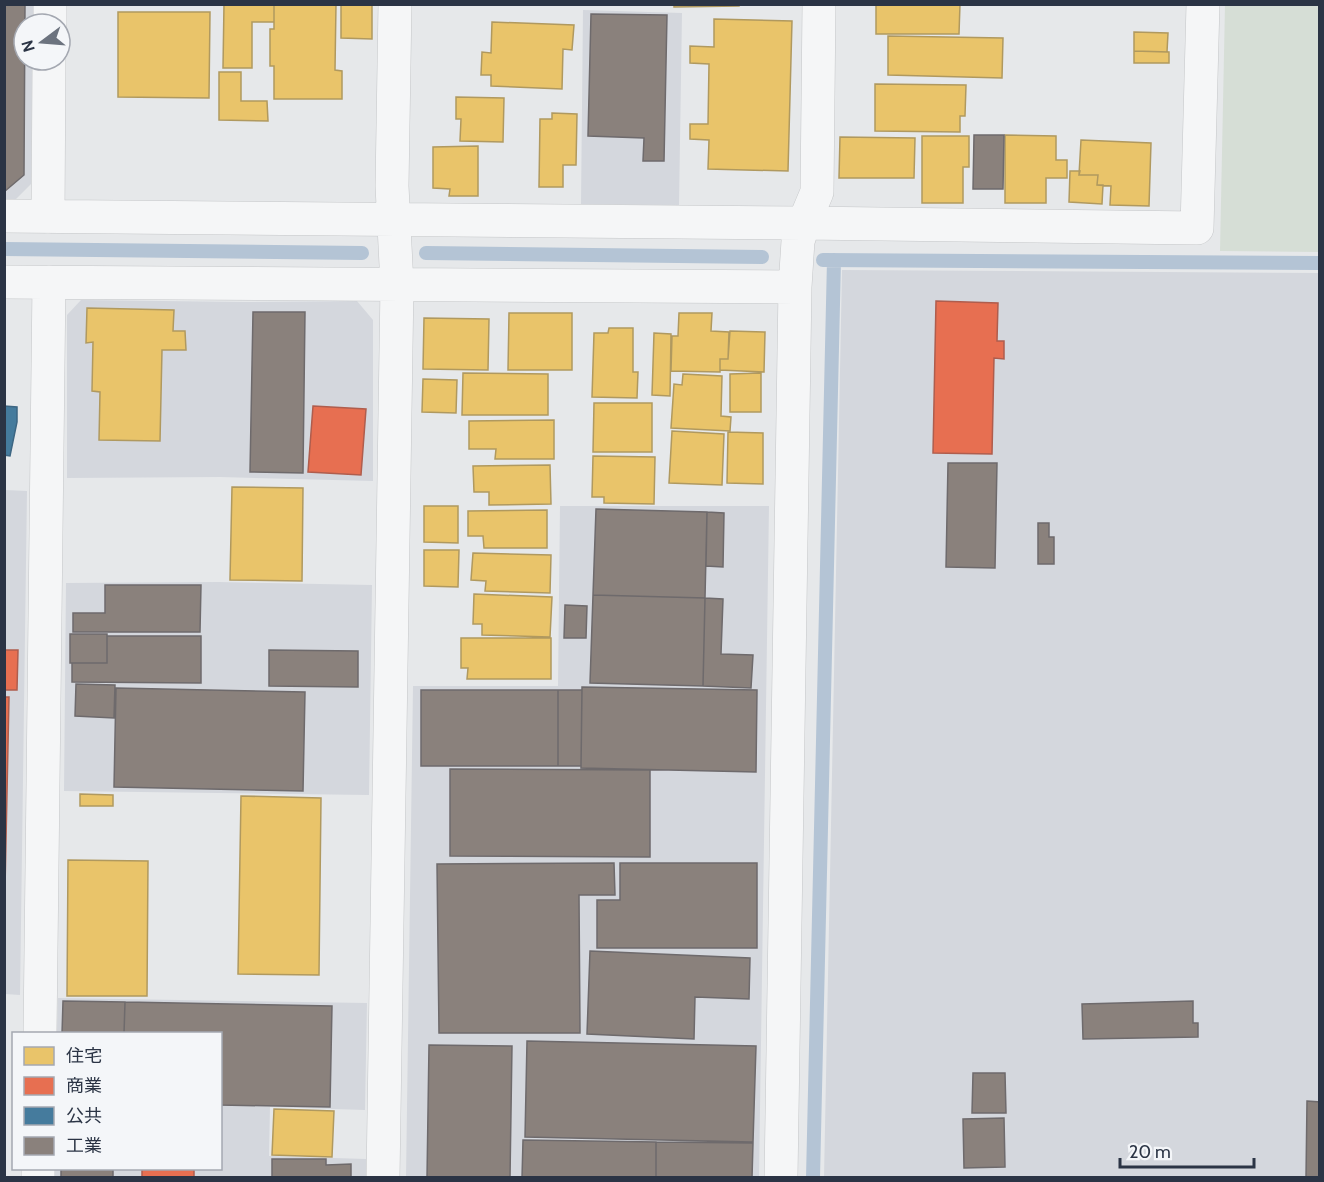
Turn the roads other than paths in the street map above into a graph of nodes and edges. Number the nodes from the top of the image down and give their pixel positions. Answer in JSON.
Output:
{"nodes":[{"id":1,"x":395,"y":4,"type":"edge"},
{"id":2,"x":819,"y":4,"type":"edge"},
{"id":3,"x":1203,"y":4,"type":"edge"},
{"id":4,"x":50,"y":72,"type":"edge"},
{"id":5,"x":4,"y":216,"type":"edge"},
{"id":6,"x":48,"y":217,"type":"junction"},
{"id":7,"x":394,"y":219,"type":"junction"},
{"id":8,"x":804,"y":223,"type":"junction"},
{"id":9,"x":4,"y":282,"type":"edge"},
{"id":10,"x":49,"y":282,"type":"junction"},
{"id":11,"x":397,"y":285,"type":"junction"},
{"id":12,"x":795,"y":287,"type":"junction"},
{"id":13,"x":40,"y":1032,"type":"edge"},
{"id":14,"x":383,"y":1178,"type":"edge"},
{"id":15,"x":781,"y":1178,"type":"edge"}],
"edges":[{"from":1,"to":7,"type":"street"},
{"from":2,"to":8,"type":"street"},
{"from":3,"to":8,"type":"street"},
{"from":4,"to":6,"type":"street"},
{"from":5,"to":6,"type":"street"},
{"from":6,"to":7,"type":"street"},
{"from":7,"to":8,"type":"street"},
{"from":7,"to":11,"type":"street"},
{"from":8,"to":12,"type":"street"},
{"from":9,"to":10,"type":"street"},
{"from":10,"to":11,"type":"street"},
{"from":10,"to":13,"type":"street"},
{"from":11,"to":12,"type":"street"},
{"from":11,"to":14,"type":"street"},
{"from":12,"to":15,"type":"street"}]}
